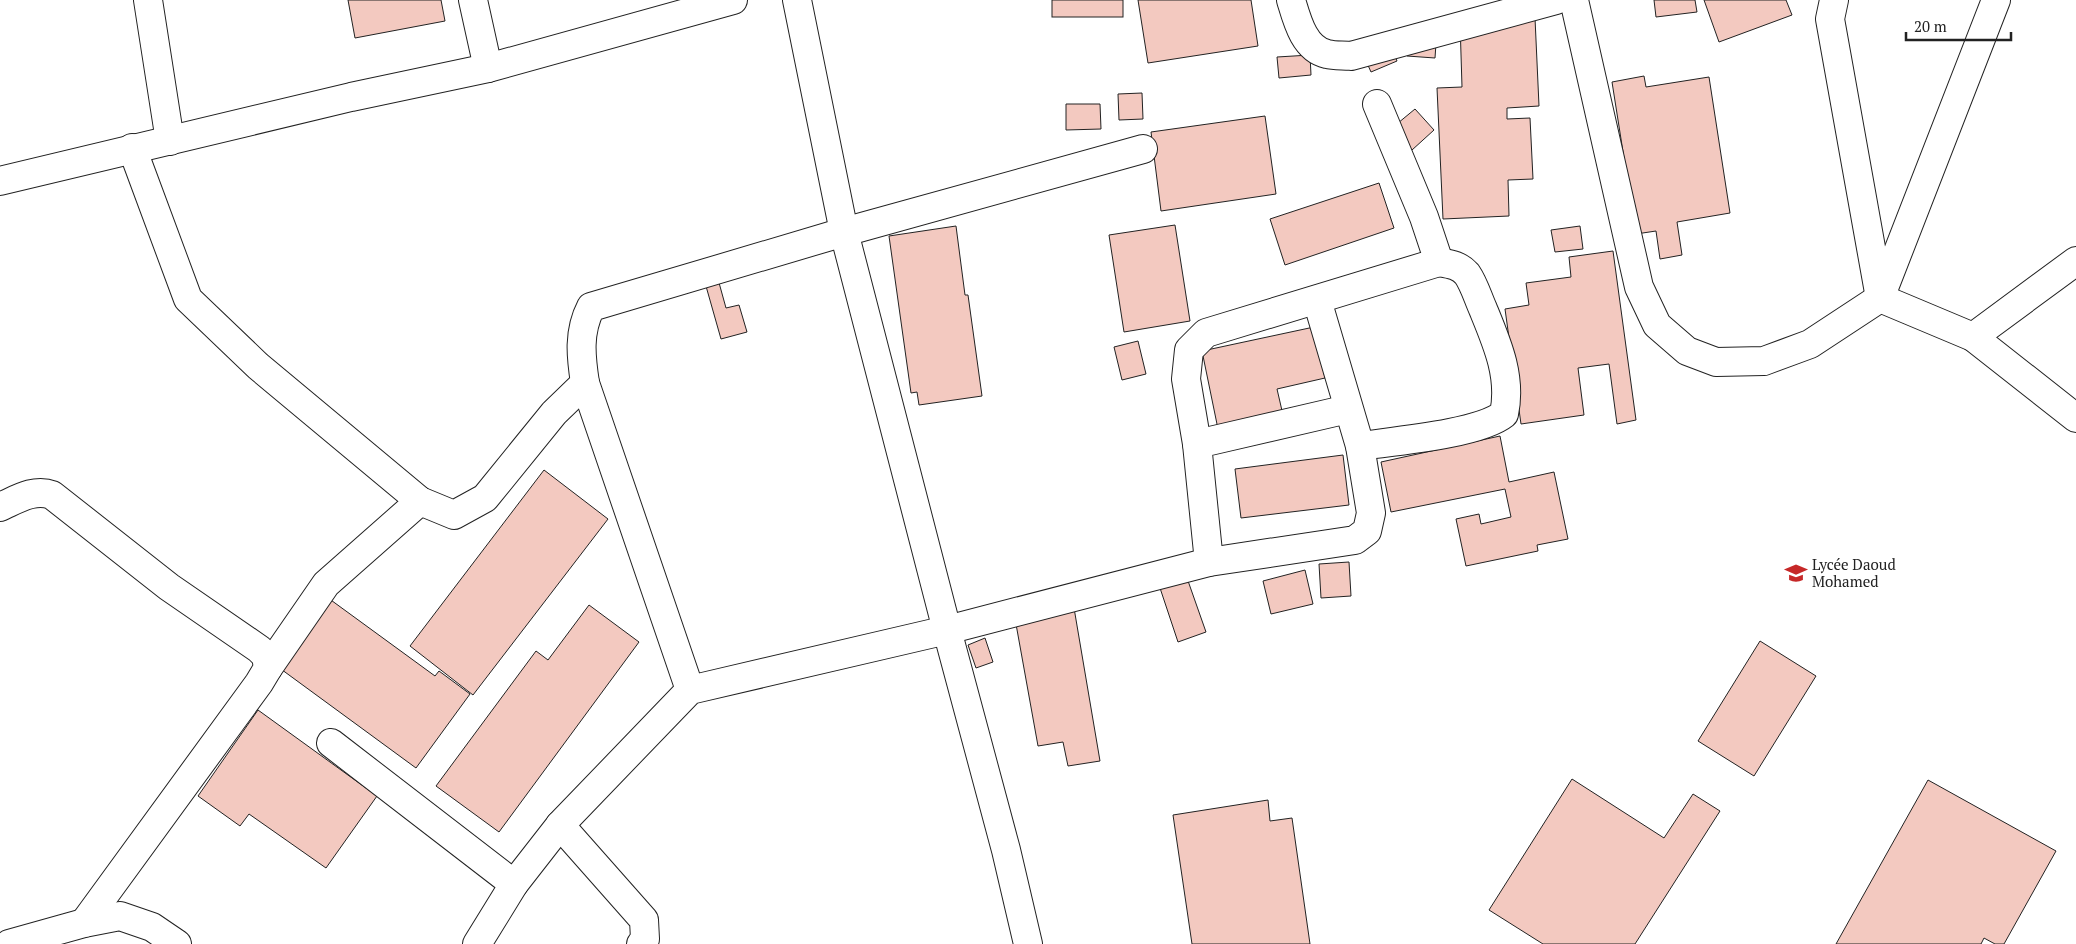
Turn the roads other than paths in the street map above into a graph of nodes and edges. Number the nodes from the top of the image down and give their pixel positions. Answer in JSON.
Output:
{"nodes":[{"id":1,"x":148,"y":0,"type":"edge"},
{"id":2,"x":473,"y":0,"type":"edge"},
{"id":3,"x":733,"y":0,"type":"edge"},
{"id":4,"x":797,"y":0,"type":"edge"},
{"id":5,"x":1291,"y":0,"type":"edge"},
{"id":6,"x":1556,"y":0,"type":"edge"},
{"id":7,"x":1574,"y":0,"type":"edge"},
{"id":8,"x":1834,"y":0,"type":"edge"},
{"id":9,"x":1996,"y":0,"type":"edge"},
{"id":10,"x":488,"y":68,"type":"junction"},
{"id":11,"x":1377,"y":104,"type":"dead end"},
{"id":12,"x":170,"y":141,"type":"junction"},
{"id":13,"x":132,"y":148,"type":"junction"},
{"id":14,"x":1143,"y":149,"type":"dead end"},
{"id":15,"x":0,"y":181,"type":"edge"},
{"id":16,"x":844,"y":232,"type":"junction"},
{"id":17,"x":2076,"y":261,"type":"edge"},
{"id":18,"x":1439,"y":262,"type":"junction"},
{"id":19,"x":1880,"y":298,"type":"junction"},
{"id":20,"x":1317,"y":300,"type":"junction"},
{"id":21,"x":1974,"y":337,"type":"junction"},
{"id":22,"x":585,"y":383,"type":"junction"},
{"id":23,"x":1348,"y":409,"type":"junction"},
{"id":24,"x":2076,"y":418,"type":"edge"},
{"id":25,"x":1197,"y":444,"type":"junction"},
{"id":26,"x":1360,"y":446,"type":"junction"},
{"id":27,"x":420,"y":501,"type":"junction"},
{"id":28,"x":0,"y":507,"type":"edge"},
{"id":29,"x":1210,"y":562,"type":"junction"},
{"id":30,"x":947,"y":630,"type":"junction"},
{"id":31,"x":268,"y":668,"type":"junction"},
{"id":32,"x":690,"y":690,"type":"junction"},
{"id":33,"x":331,"y":743,"type":"dead end"},
{"id":34,"x":560,"y":825,"type":"junction"},
{"id":35,"x":514,"y":884,"type":"junction"},
{"id":36,"x":84,"y":923,"type":"junction"},
{"id":37,"x":9,"y":944,"type":"edge"},
{"id":38,"x":176,"y":944,"type":"edge"},
{"id":39,"x":477,"y":944,"type":"edge"},
{"id":40,"x":641,"y":944,"type":"edge"},
{"id":41,"x":1028,"y":944,"type":"edge"}],
"edges":[{"from":1,"to":12,"type":"street"},
{"from":2,"to":10,"type":"street"},
{"from":3,"to":10,"type":"street"},
{"from":4,"to":16,"type":"street"},
{"from":5,"to":6,"type":"street"},
{"from":7,"to":19,"type":"street"},
{"from":8,"to":19,"type":"street"},
{"from":9,"to":19,"type":"street"},
{"from":10,"to":12,"type":"street"},
{"from":11,"to":18,"type":"street"},
{"from":12,"to":13,"type":"street"},
{"from":13,"to":15,"type":"street"},
{"from":13,"to":27,"type":"street"},
{"from":14,"to":16,"type":"street"},
{"from":16,"to":22,"type":"street"},
{"from":16,"to":30,"type":"street"},
{"from":17,"to":21,"type":"street"},
{"from":18,"to":20,"type":"street"},
{"from":18,"to":26,"type":"street"},
{"from":19,"to":21,"type":"street"},
{"from":20,"to":23,"type":"street"},
{"from":20,"to":25,"type":"street"},
{"from":21,"to":24,"type":"street"},
{"from":22,"to":27,"type":"street"},
{"from":22,"to":32,"type":"street"},
{"from":23,"to":25,"type":"street"},
{"from":23,"to":26,"type":"street"},
{"from":25,"to":29,"type":"street"},
{"from":26,"to":29,"type":"street"},
{"from":27,"to":31,"type":"street"},
{"from":28,"to":31,"type":"street"},
{"from":29,"to":30,"type":"street"},
{"from":30,"to":32,"type":"street"},
{"from":30,"to":41,"type":"street"},
{"from":31,"to":36,"type":"street"},
{"from":32,"to":34,"type":"street"},
{"from":33,"to":35,"type":"street"},
{"from":34,"to":35,"type":"street"},
{"from":34,"to":40,"type":"street"},
{"from":35,"to":39,"type":"street"},
{"from":36,"to":37,"type":"street"},
{"from":36,"to":38,"type":"street"}]}
